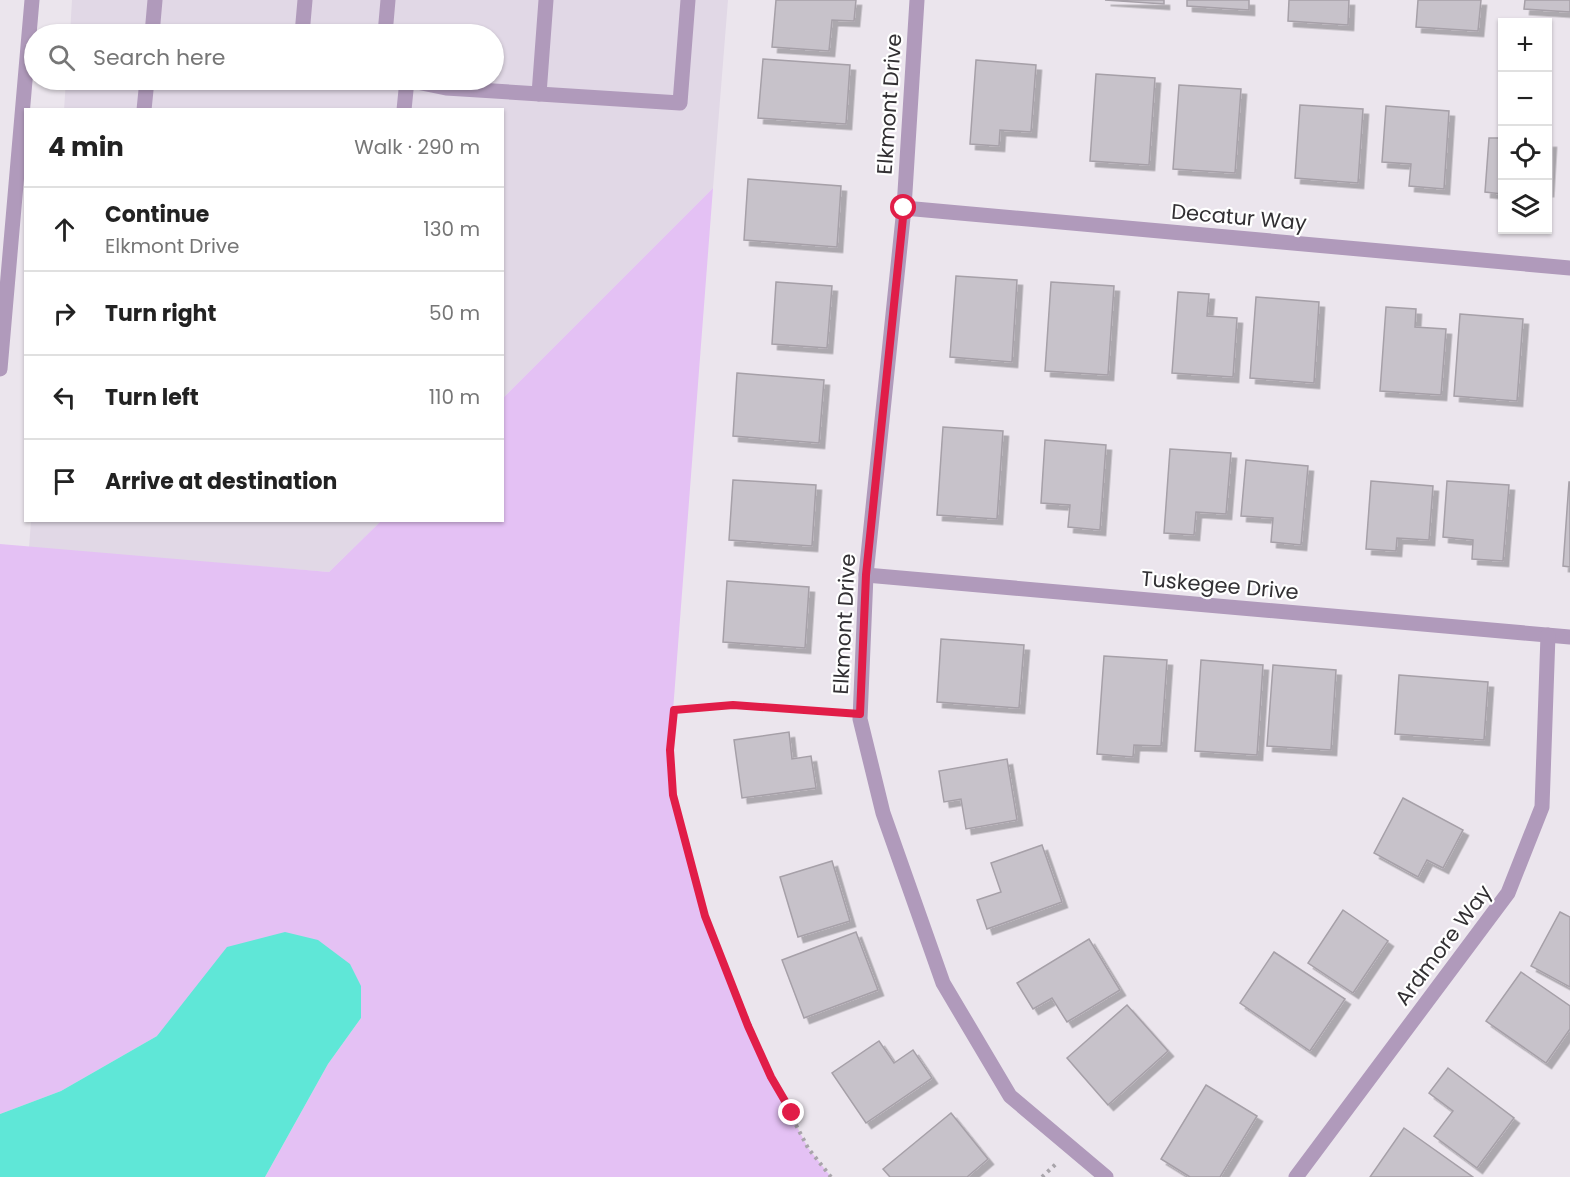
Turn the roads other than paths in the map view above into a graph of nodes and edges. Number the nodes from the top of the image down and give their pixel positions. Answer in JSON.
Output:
{"nodes":[{"id":1,"x":32,"y":0,"type":"edge"},
{"id":2,"x":154,"y":0,"type":"edge"},
{"id":3,"x":305,"y":0,"type":"edge"},
{"id":4,"x":388,"y":0,"type":"edge"},
{"id":5,"x":546,"y":0,"type":"edge"},
{"id":6,"x":688,"y":0,"type":"edge"},
{"id":7,"x":917,"y":0,"type":"edge"},
{"id":8,"x":30,"y":24,"type":"edge"},
{"id":9,"x":153,"y":24,"type":"edge"},
{"id":10,"x":303,"y":24,"type":"edge"},
{"id":11,"x":386,"y":24,"type":"edge"},
{"id":12,"x":24,"y":90,"type":"edge"},
{"id":13,"x":146,"y":90,"type":"edge"},
{"id":14,"x":406,"y":90,"type":"edge"},
{"id":15,"x":477,"y":90,"type":"edge"},
{"id":16,"x":539,"y":94,"type":"junction"},
{"id":17,"x":144,"y":108,"type":"edge"},
{"id":18,"x":404,"y":108,"type":"edge"},
{"id":19,"x":904,"y":208,"type":"junction"},
{"id":20,"x":1570,"y":268,"type":"edge"},
{"id":21,"x":0,"y":369,"type":"edge"},
{"id":22,"x":866,"y":575,"type":"junction"},
{"id":23,"x":1548,"y":635,"type":"junction"},
{"id":24,"x":1570,"y":637,"type":"edge"},
{"id":25,"x":1106,"y":1177,"type":"edge"},
{"id":26,"x":1296,"y":1177,"type":"edge"}],
"edges":[{"from":1,"to":8,"type":"street"},
{"from":2,"to":9,"type":"street"},
{"from":3,"to":10,"type":"street"},
{"from":4,"to":11,"type":"street"},
{"from":5,"to":16,"type":"street"},
{"from":6,"to":16,"type":"street"},
{"from":7,"to":19,"type":"street","name":"Elkmont Drive"},
{"from":12,"to":21,"type":"street"},
{"from":13,"to":17,"type":"street"},
{"from":14,"to":18,"type":"street"},
{"from":15,"to":16,"type":"street"},
{"from":19,"to":20,"type":"street","name":"Decatur Way"},
{"from":19,"to":22,"type":"street","name":"Elkmont Drive"},
{"from":22,"to":23,"type":"street","name":"Tuskegee Drive"},
{"from":22,"to":25,"type":"street","name":"Elkmont Drive"},
{"from":23,"to":24,"type":"street","name":"Tuskegee Drive"},
{"from":23,"to":26,"type":"street","name":"Ardmore Way"}]}
